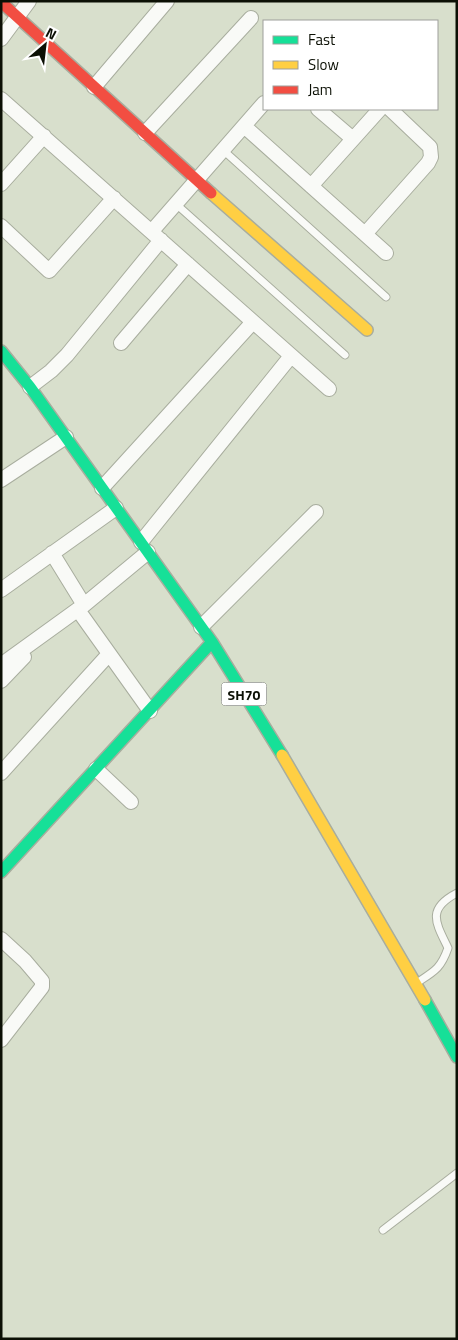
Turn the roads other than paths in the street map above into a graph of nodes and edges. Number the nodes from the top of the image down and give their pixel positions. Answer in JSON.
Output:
{"nodes":[{"id":1,"x":29,"y":1,"type":"edge"},
{"id":2,"x":167,"y":1,"type":"edge"},
{"id":3,"x":1,"y":2,"type":"edge"},
{"id":4,"x":17,"y":18,"type":"junction"},
{"id":5,"x":251,"y":18,"type":"dead end"},
{"id":6,"x":1,"y":39,"type":"edge"},
{"id":7,"x":94,"y":87,"type":"junction"},
{"id":8,"x":1,"y":99,"type":"edge"},
{"id":9,"x":263,"y":104,"type":"edge"},
{"id":10,"x":319,"y":110,"type":"edge"},
{"id":11,"x":379,"y":110,"type":"edge"},
{"id":12,"x":391,"y":110,"type":"edge"},
{"id":13,"x":244,"y":126,"type":"junction"},
{"id":14,"x":145,"y":133,"type":"junction"},
{"id":15,"x":44,"y":136,"type":"junction"},
{"id":16,"x":353,"y":139,"type":"junction"},
{"id":17,"x":223,"y":150,"type":"junction"},
{"id":18,"x":197,"y":180,"type":"junction"},
{"id":19,"x":1,"y":184,"type":"edge"},
{"id":20,"x":311,"y":186,"type":"junction"},
{"id":21,"x":114,"y":198,"type":"junction"},
{"id":22,"x":176,"y":204,"type":"junction"},
{"id":23,"x":1,"y":226,"type":"edge"},
{"id":24,"x":365,"y":234,"type":"junction"},
{"id":25,"x":156,"y":236,"type":"junction"},
{"id":26,"x":386,"y":253,"type":"dead end"},
{"id":27,"x":188,"y":264,"type":"junction"},
{"id":28,"x":386,"y":297,"type":"dead end"},
{"id":29,"x":253,"y":322,"type":"junction"},
{"id":30,"x":367,"y":330,"type":"dead end"},
{"id":31,"x":121,"y":342,"type":"dead end"},
{"id":32,"x":1,"y":351,"type":"edge"},
{"id":33,"x":345,"y":354,"type":"dead end"},
{"id":34,"x":291,"y":356,"type":"junction"},
{"id":35,"x":30,"y":387,"type":"junction"},
{"id":36,"x":329,"y":389,"type":"dead end"},
{"id":37,"x":66,"y":437,"type":"junction"},
{"id":38,"x":1,"y":480,"type":"edge"},
{"id":39,"x":102,"y":488,"type":"junction"},
{"id":40,"x":116,"y":508,"type":"junction"},
{"id":41,"x":316,"y":512,"type":"dead end"},
{"id":42,"x":144,"y":547,"type":"junction"},
{"id":43,"x":52,"y":553,"type":"junction"},
{"id":44,"x":1,"y":590,"type":"edge"},
{"id":45,"x":81,"y":608,"type":"junction"},
{"id":46,"x":201,"y":627,"type":"junction"},
{"id":47,"x":39,"y":639,"type":"junction"},
{"id":48,"x":212,"y":642,"type":"junction"},
{"id":49,"x":109,"y":654,"type":"junction"},
{"id":50,"x":1,"y":666,"type":"edge"},
{"id":51,"x":1,"y":681,"type":"edge"},
{"id":52,"x":150,"y":711,"type":"junction"},
{"id":53,"x":96,"y":769,"type":"junction"},
{"id":54,"x":1,"y":773,"type":"edge"},
{"id":55,"x":131,"y":802,"type":"dead end"},
{"id":56,"x":4,"y":864,"type":"edge"},
{"id":57,"x":457,"y":893,"type":"edge"},
{"id":58,"x":3,"y":943,"type":"edge"},
{"id":59,"x":416,"y":984,"type":"junction"},
{"id":60,"x":1,"y":1040,"type":"edge"},
{"id":61,"x":457,"y":1058,"type":"edge"},
{"id":62,"x":457,"y":1173,"type":"edge"},
{"id":63,"x":384,"y":1230,"type":"dead end"}],
"edges":[{"from":1,"to":4,"type":"street"},
{"from":2,"to":7,"type":"street"},
{"from":3,"to":4,"type":"main road"},
{"from":4,"to":6,"type":"street"},
{"from":4,"to":7,"type":"main road"},
{"from":5,"to":14,"type":"street"},
{"from":7,"to":14,"type":"main road"},
{"from":8,"to":15,"type":"street"},
{"from":9,"to":13,"type":"street"},
{"from":10,"to":16,"type":"street"},
{"from":11,"to":16,"type":"street"},
{"from":12,"to":24,"type":"street"},
{"from":13,"to":17,"type":"street"},
{"from":13,"to":20,"type":"street"},
{"from":14,"to":18,"type":"main road"},
{"from":15,"to":19,"type":"street"},
{"from":15,"to":21,"type":"street"},
{"from":16,"to":20,"type":"street"},
{"from":17,"to":18,"type":"street"},
{"from":17,"to":28,"type":"lane"},
{"from":18,"to":22,"type":"street"},
{"from":18,"to":30,"type":"main road"},
{"from":20,"to":24,"type":"street"},
{"from":21,"to":23,"type":"street"},
{"from":21,"to":25,"type":"street"},
{"from":22,"to":25,"type":"street"},
{"from":22,"to":33,"type":"lane"},
{"from":24,"to":26,"type":"street"},
{"from":25,"to":27,"type":"street"},
{"from":25,"to":35,"type":"street"},
{"from":27,"to":29,"type":"street"},
{"from":27,"to":31,"type":"street"},
{"from":29,"to":34,"type":"street"},
{"from":29,"to":39,"type":"street"},
{"from":32,"to":35,"type":"main road","number":"SH70"},
{"from":34,"to":36,"type":"street"},
{"from":34,"to":42,"type":"street"},
{"from":35,"to":37,"type":"main road","number":"SH70"},
{"from":37,"to":38,"type":"street"},
{"from":37,"to":39,"type":"main road","number":"SH70"},
{"from":39,"to":40,"type":"main road","number":"SH70"},
{"from":40,"to":42,"type":"main road","number":"SH70"},
{"from":40,"to":43,"type":"street"},
{"from":41,"to":46,"type":"street"},
{"from":42,"to":45,"type":"street"},
{"from":42,"to":46,"type":"main road","number":"SH70"},
{"from":43,"to":44,"type":"street"},
{"from":43,"to":45,"type":"street"},
{"from":45,"to":47,"type":"street"},
{"from":45,"to":49,"type":"street"},
{"from":46,"to":48,"type":"main road","number":"SH70"},
{"from":47,"to":50,"type":"street"},
{"from":47,"to":51,"type":"street"},
{"from":48,"to":52,"type":"main road"},
{"from":48,"to":59,"type":"main road","number":"SH70"},
{"from":49,"to":52,"type":"street"},
{"from":49,"to":54,"type":"street"},
{"from":52,"to":53,"type":"main road"},
{"from":53,"to":55,"type":"street"},
{"from":53,"to":56,"type":"main road"},
{"from":57,"to":59,"type":"lane"},
{"from":58,"to":60,"type":"street"},
{"from":59,"to":61,"type":"main road","number":"SH70"},
{"from":62,"to":63,"type":"lane"}]}
